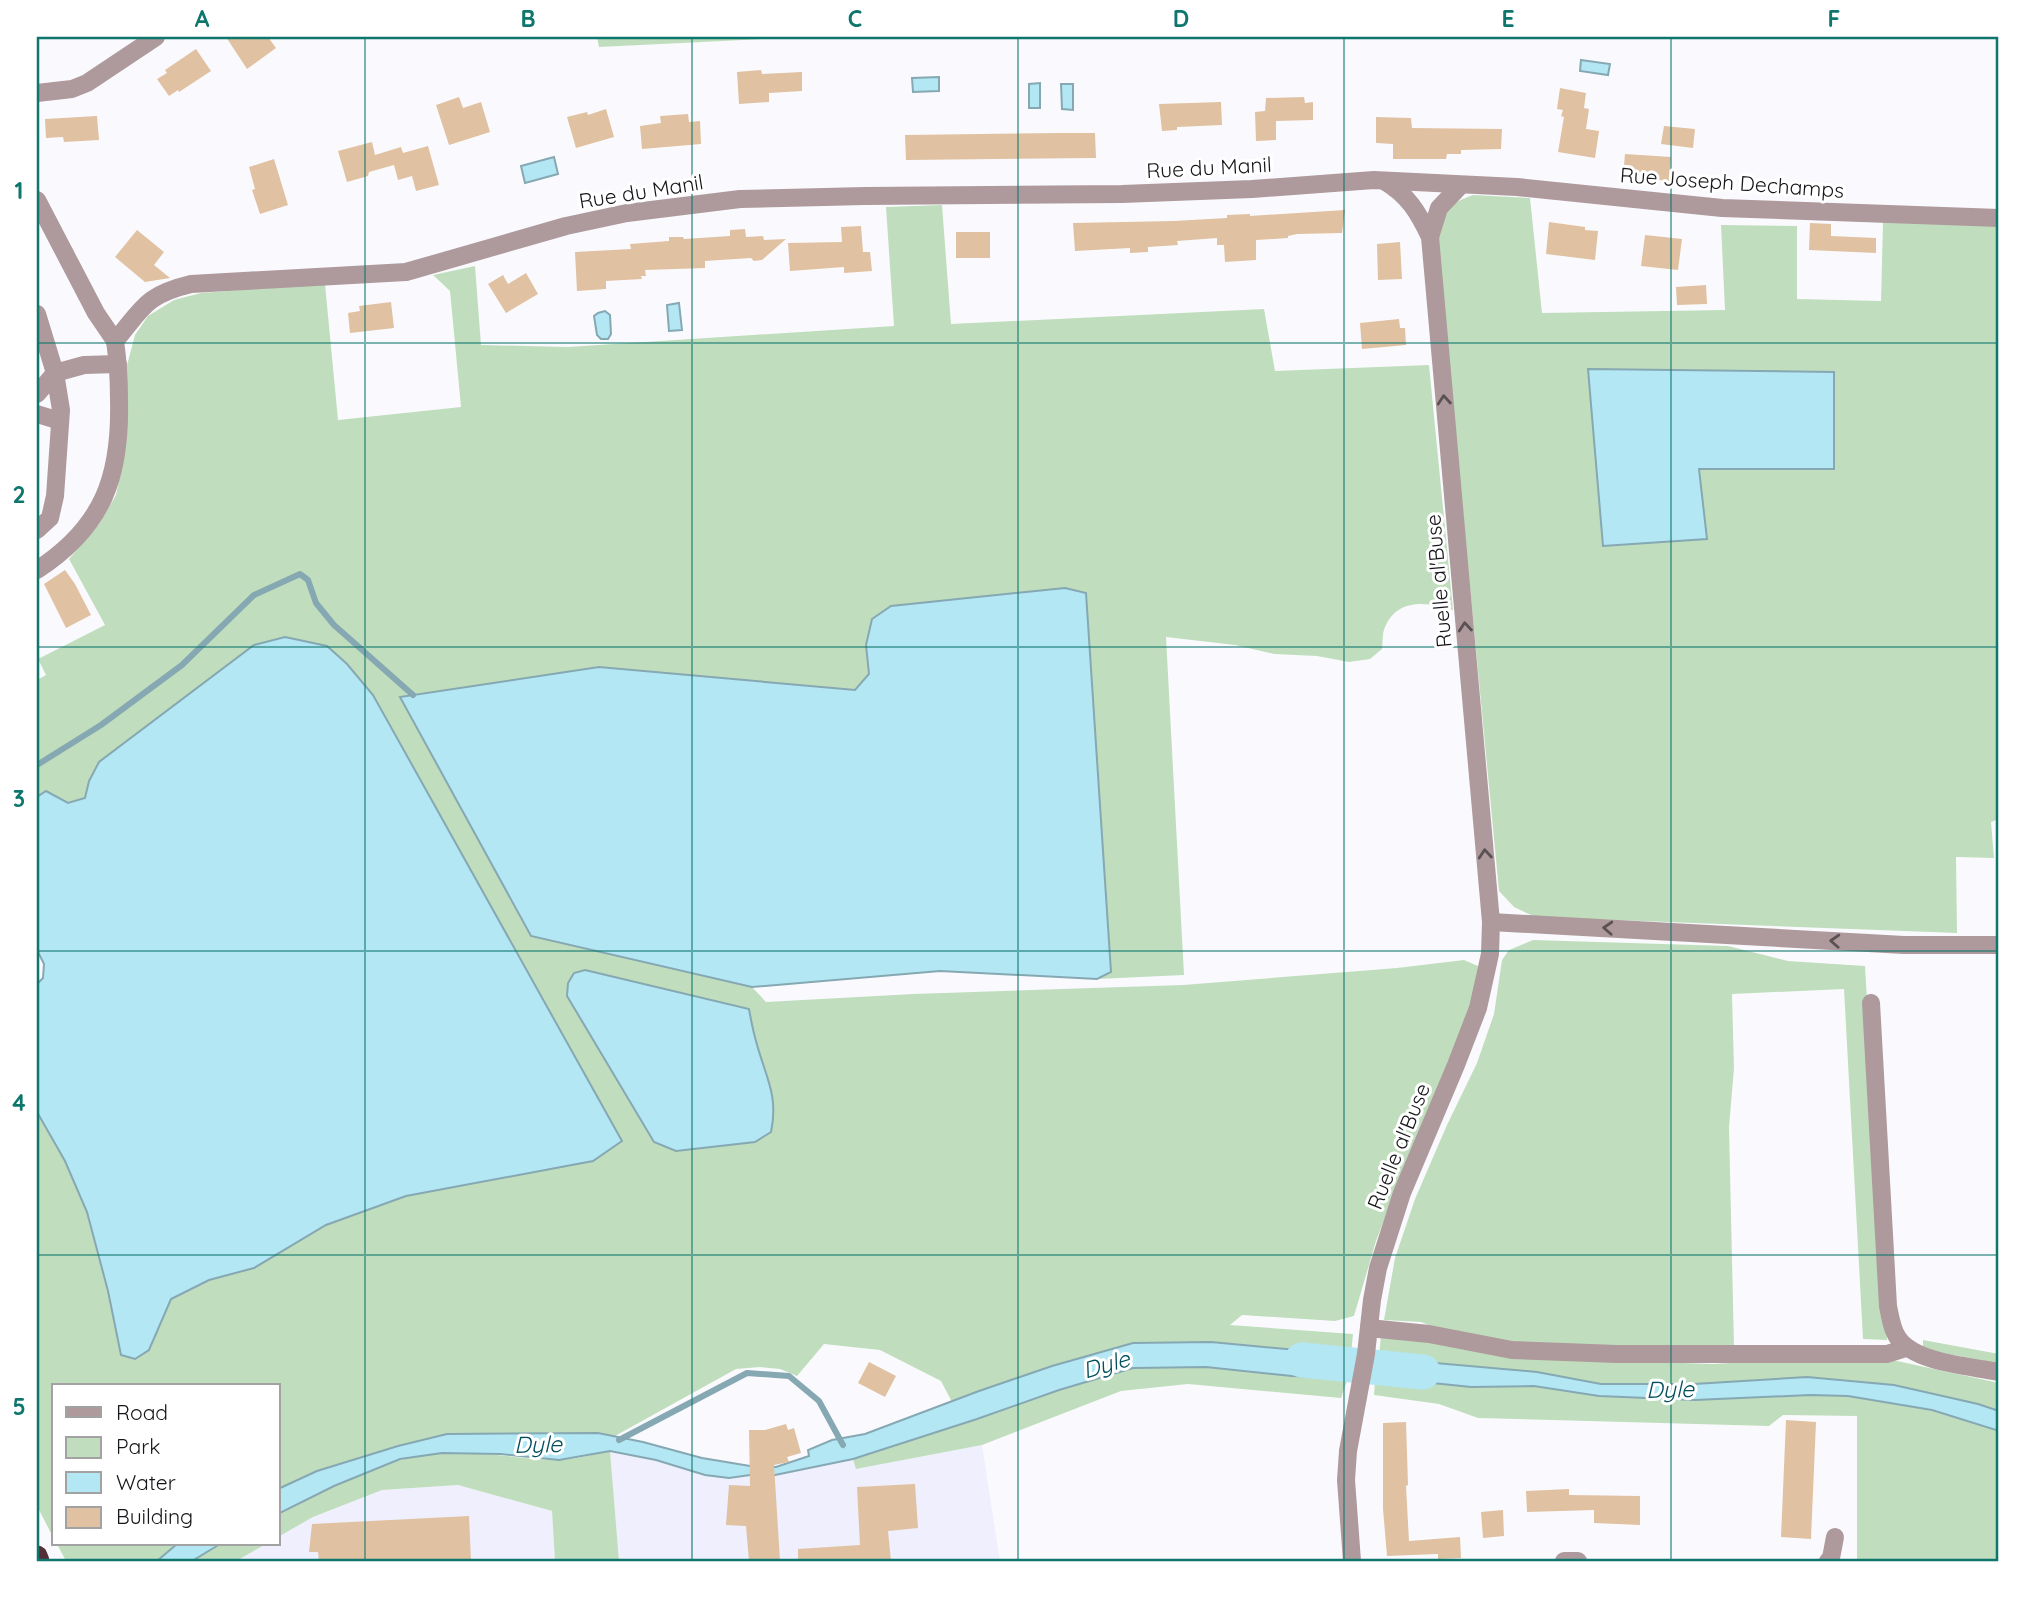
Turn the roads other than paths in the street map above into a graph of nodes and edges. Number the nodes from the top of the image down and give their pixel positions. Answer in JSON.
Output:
{"nodes":[{"id":1,"x":156,"y":37,"type":"edge"},
{"id":2,"x":37,"y":93,"type":"edge"},
{"id":3,"x":1383,"y":181,"type":"junction"},
{"id":4,"x":1461,"y":185,"type":"junction"},
{"id":5,"x":37,"y":200,"type":"edge"},
{"id":6,"x":1999,"y":218,"type":"edge"},
{"id":7,"x":1430,"y":237,"type":"junction"},
{"id":8,"x":38,"y":322,"type":"edge"},
{"id":9,"x":115,"y":341,"type":"junction"},
{"id":10,"x":118,"y":364,"type":"junction"},
{"id":11,"x":55,"y":373,"type":"junction"},
{"id":12,"x":37,"y":394,"type":"edge"},
{"id":13,"x":37,"y":414,"type":"edge"},
{"id":14,"x":61,"y":421,"type":"junction"},
{"id":15,"x":37,"y":530,"type":"edge"},
{"id":16,"x":37,"y":570,"type":"edge"},
{"id":17,"x":1491,"y":922,"type":"junction"},
{"id":18,"x":1999,"y":945,"type":"edge"},
{"id":19,"x":1871,"y":1003,"type":"dead end"},
{"id":20,"x":1369,"y":1328,"type":"junction"},
{"id":21,"x":1906,"y":1348,"type":"junction"},
{"id":22,"x":1999,"y":1372,"type":"edge"},
{"id":23,"x":1835,"y":1537,"type":"dead end"},
{"id":24,"x":37,"y":1556,"type":"edge"},
{"id":25,"x":39,"y":1561,"type":"edge"},
{"id":26,"x":1352,"y":1561,"type":"edge"},
{"id":27,"x":1564,"y":1561,"type":"edge"},
{"id":28,"x":1578,"y":1561,"type":"edge"},
{"id":29,"x":1828,"y":1561,"type":"edge"}],
"edges":[{"from":1,"to":2,"type":"street"},
{"from":3,"to":4,"type":"street","name":"Rue du Manil"},
{"from":3,"to":7,"type":"street","name":"Ruelle al'Buse"},
{"from":3,"to":9,"type":"street","name":"Rue du Manil"},
{"from":4,"to":6,"type":"street","name":"Rue Joseph Dechamps"},
{"from":4,"to":7,"type":"street","name":"Ruelle al'Buse"},
{"from":5,"to":9,"type":"street"},
{"from":17,"to":7,"type":"street","name":"Ruelle al'Buse","one_way":true},
{"from":8,"to":11,"type":"street"},
{"from":9,"to":10,"type":"street"},
{"from":10,"to":11,"type":"street"},
{"from":10,"to":16,"type":"street"},
{"from":11,"to":12,"type":"street"},
{"from":11,"to":14,"type":"street"},
{"from":13,"to":14,"type":"street"},
{"from":14,"to":15,"type":"street"},
{"from":18,"to":17,"type":"street","one_way":true},
{"from":17,"to":20,"type":"street","name":"Ruelle al'Buse"},
{"from":19,"to":21,"type":"street"},
{"from":20,"to":21,"type":"street"},
{"from":20,"to":26,"type":"street","name":"Ruelle al'Buse"},
{"from":21,"to":22,"type":"street"},
{"from":23,"to":29,"type":"street"},
{"from":24,"to":25,"type":"highway"},
{"from":27,"to":28,"type":"street"}]}
